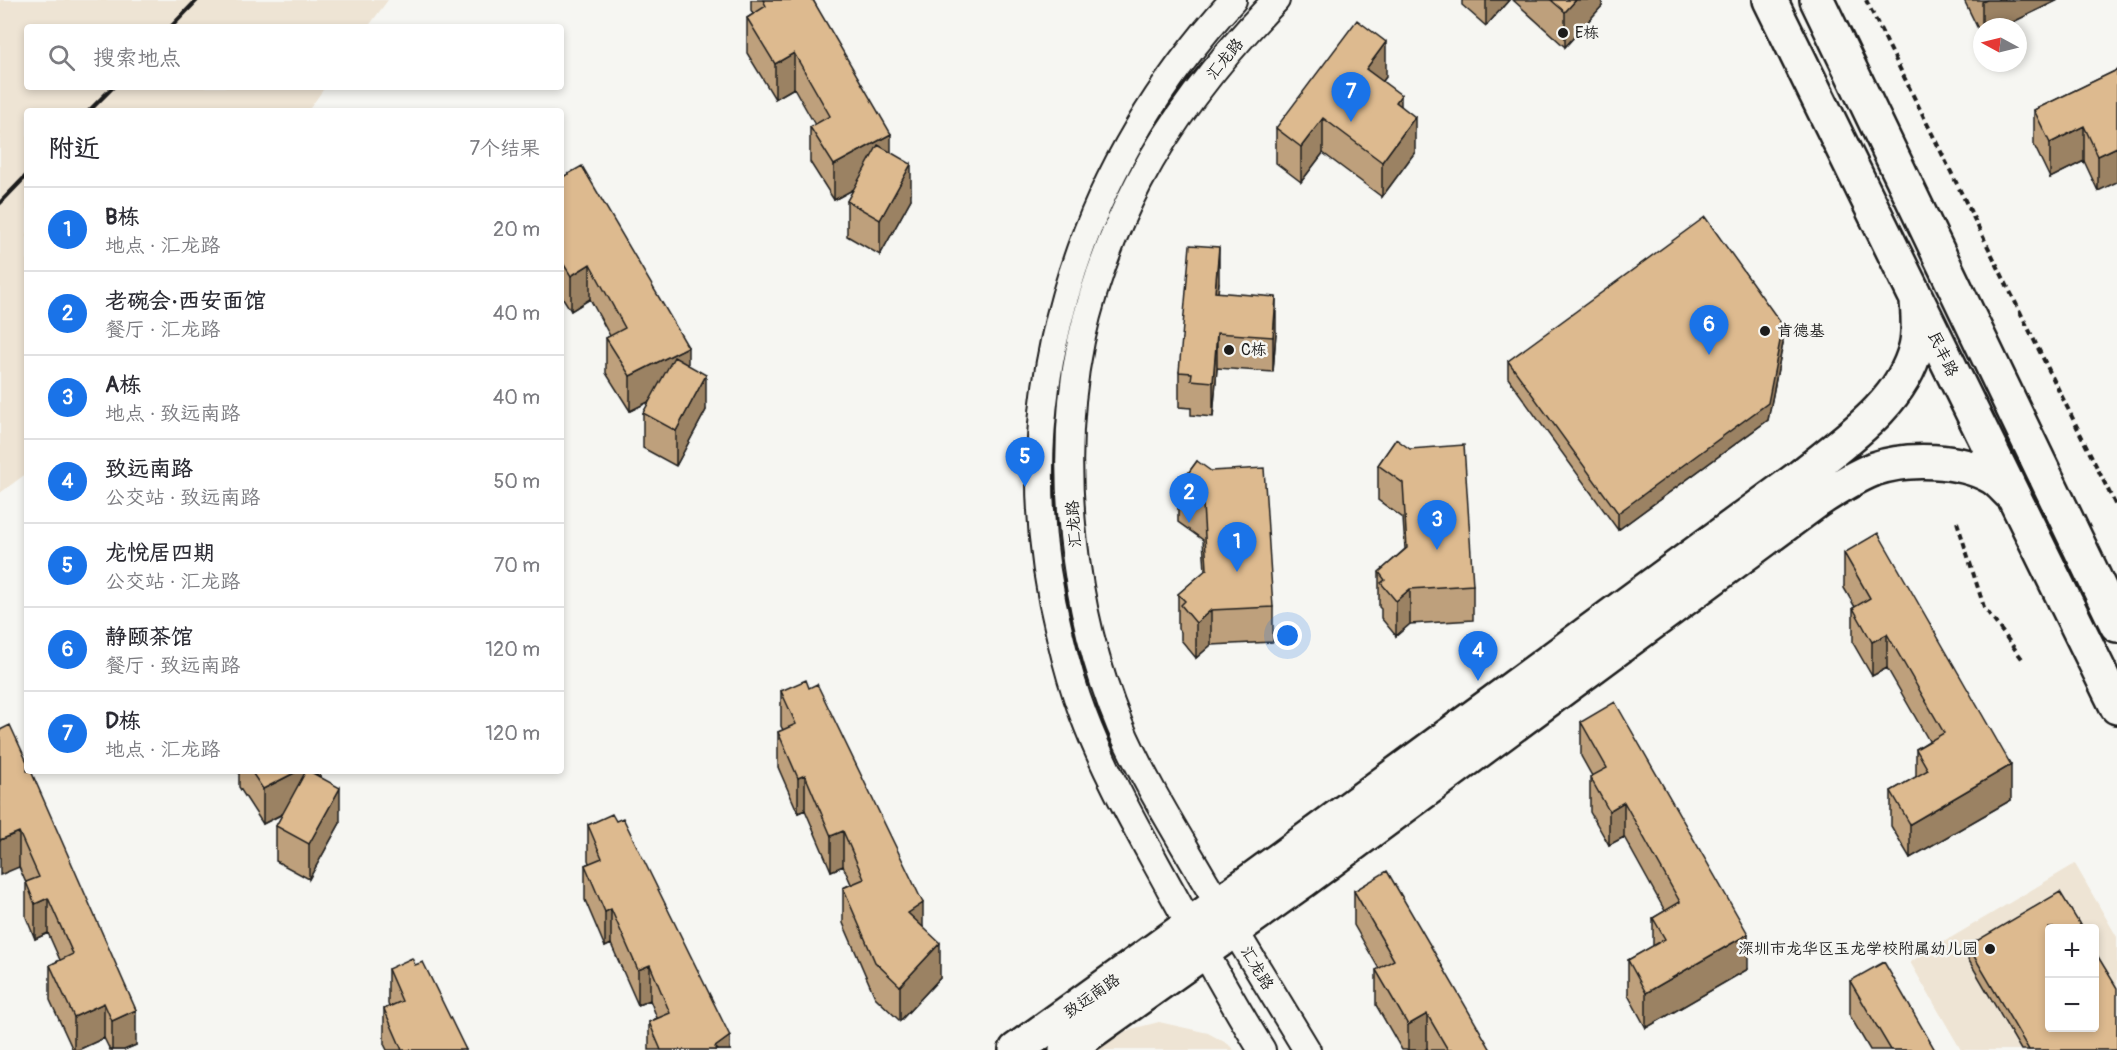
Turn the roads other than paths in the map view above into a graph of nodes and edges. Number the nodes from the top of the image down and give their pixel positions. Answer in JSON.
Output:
{"nodes":[{"id":1,"x":1233,"y":0,"type":"edge"},
{"id":2,"x":1276,"y":0,"type":"edge"},
{"id":3,"x":1770,"y":0,"type":"edge"},
{"id":4,"x":1817,"y":0,"type":"edge"},
{"id":5,"x":1917,"y":301,"type":"junction"},
{"id":6,"x":2013,"y":496,"type":"junction"},
{"id":7,"x":2117,"y":625,"type":"edge"},
{"id":8,"x":2117,"y":707,"type":"edge"},
{"id":9,"x":1227,"y":917,"type":"junction"},
{"id":10,"x":1197,"y":939,"type":"junction"},
{"id":11,"x":1016,"y":1050,"type":"edge"},
{"id":12,"x":1066,"y":1050,"type":"edge"},
{"id":13,"x":1262,"y":1050,"type":"edge"},
{"id":14,"x":1307,"y":1050,"type":"edge"}],
"edges":[{"from":1,"to":10,"type":"street","name":"汇龙路"},
{"from":2,"to":9,"type":"street","name":"汇龙路"},
{"from":3,"to":5,"type":"street","name":"民丰路"},
{"from":4,"to":7,"type":"street"},
{"from":5,"to":6,"type":"street","name":"民丰路"},
{"from":5,"to":9,"type":"street","name":"致远南路"},
{"from":6,"to":8,"type":"street","name":"民丰路"},
{"from":6,"to":9,"type":"street","name":"致远南路"},
{"from":9,"to":10,"type":"street","name":"致远南路"},
{"from":9,"to":14,"type":"street","name":"汇龙路"},
{"from":10,"to":11,"type":"street","name":"致远南路"},
{"from":10,"to":12,"type":"street","name":"致远南路"},
{"from":10,"to":13,"type":"street","name":"汇龙路"}]}
